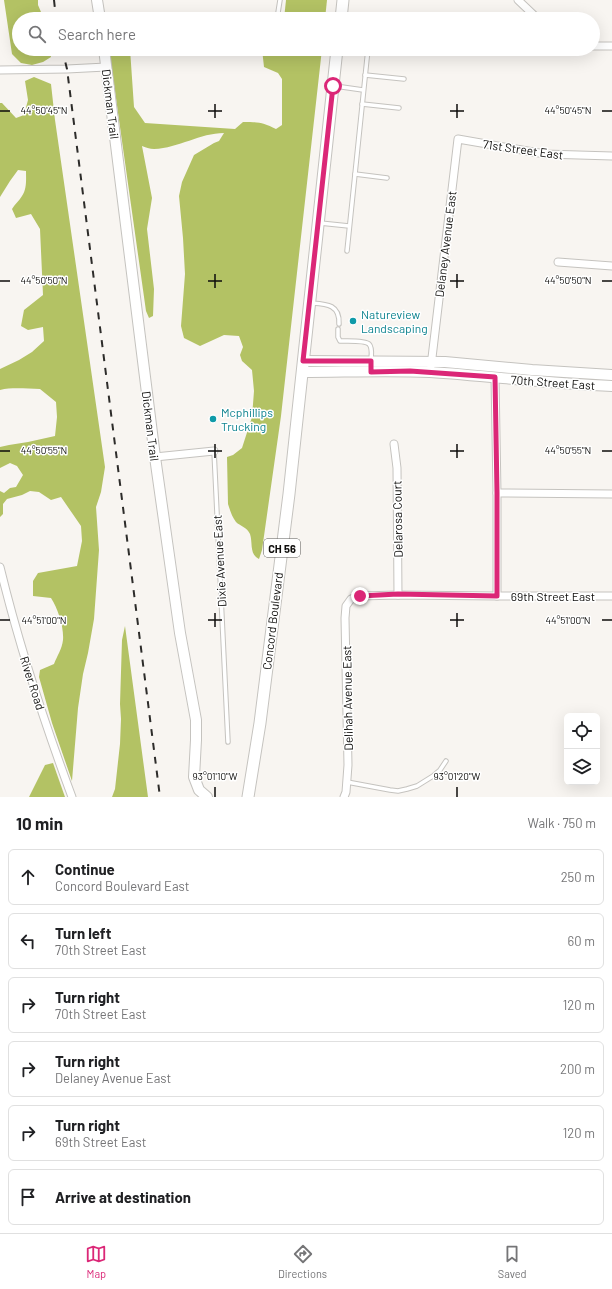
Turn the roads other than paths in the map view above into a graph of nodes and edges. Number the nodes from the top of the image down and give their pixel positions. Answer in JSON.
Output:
{"nodes":[{"id":1,"x":98,"y":0,"type":"edge"},
{"id":2,"x":280,"y":0,"type":"edge"},
{"id":3,"x":343,"y":0,"type":"edge"},
{"id":4,"x":518,"y":0,"type":"edge"},
{"id":5,"x":99,"y":12,"type":"edge"},
{"id":6,"x":278,"y":12,"type":"edge"},
{"id":7,"x":342,"y":12,"type":"edge"},
{"id":8,"x":531,"y":12,"type":"edge"},
{"id":9,"x":600,"y":46,"type":"edge"},
{"id":10,"x":612,"y":46,"type":"edge"},
{"id":11,"x":105,"y":56,"type":"edge"},
{"id":12,"x":336,"y":56,"type":"edge"},
{"id":13,"x":367,"y":56,"type":"edge"},
{"id":14,"x":106,"y":67,"type":"junction"},
{"id":15,"x":0,"y":70,"type":"edge"},
{"id":16,"x":365,"y":75,"type":"junction"},
{"id":17,"x":404,"y":79,"type":"dead end"},
{"id":18,"x":333,"y":86,"type":"junction"},
{"id":19,"x":363,"y":90,"type":"junction"},
{"id":20,"x":362,"y":104,"type":"junction"},
{"id":21,"x":399,"y":108,"type":"dead end"},
{"id":22,"x":458,"y":139,"type":"joint"},
{"id":23,"x":612,"y":156,"type":"edge"},
{"id":24,"x":355,"y":174,"type":"junction"},
{"id":25,"x":387,"y":178,"type":"dead end"},
{"id":26,"x":318,"y":222,"type":"junction"},
{"id":27,"x":349,"y":226,"type":"junction"},
{"id":28,"x":346,"y":251,"type":"dead end"},
{"id":29,"x":558,"y":262,"type":"dead end"},
{"id":30,"x":612,"y":266,"type":"edge"},
{"id":31,"x":309,"y":302,"type":"junction"},
{"id":32,"x":339,"y":324,"type":"dead end"},
{"id":33,"x":338,"y":329,"type":"dead end"},
{"id":34,"x":303,"y":361,"type":"junction"},
{"id":35,"x":431,"y":362,"type":"junction"},
{"id":36,"x":371,"y":366,"type":"junction"},
{"id":37,"x":302,"y":372,"type":"junction"},
{"id":38,"x":431,"y":372,"type":"junction"},
{"id":39,"x":612,"y":375,"type":"edge"},
{"id":40,"x":495,"y":377,"type":"junction"},
{"id":41,"x":612,"y":386,"type":"edge"},
{"id":42,"x":394,"y":444,"type":"dead end"},
{"id":43,"x":214,"y":451,"type":"joint"},
{"id":44,"x":155,"y":457,"type":"junction"},
{"id":45,"x":497,"y":493,"type":"junction"},
{"id":46,"x":612,"y":494,"type":"edge"},
{"id":47,"x":0,"y":568,"type":"edge"},
{"id":48,"x":398,"y":594,"type":"junction"},
{"id":49,"x":497,"y":596,"type":"junction"},
{"id":50,"x":612,"y":596,"type":"edge"},
{"id":51,"x":351,"y":599,"type":"joint"},
{"id":52,"x":228,"y":742,"type":"dead end"},
{"id":53,"x":446,"y":761,"type":"dead end"},
{"id":54,"x":346,"y":782,"type":"junction"},
{"id":55,"x":72,"y":797,"type":"edge"},
{"id":56,"x":207,"y":797,"type":"edge"},
{"id":57,"x":248,"y":797,"type":"edge"},
{"id":58,"x":344,"y":797,"type":"edge"}],
"edges":[{"from":1,"to":5,"type":"street"},
{"from":2,"to":6,"type":"lane"},
{"from":3,"to":7,"type":"main road"},
{"from":4,"to":8,"type":"street"},
{"from":9,"to":10,"type":"street"},
{"from":11,"to":14,"type":"street","name":"Dickman Trail"},
{"from":12,"to":18,"type":"main road","number":"CH 56"},
{"from":13,"to":16,"type":"lane"},
{"from":14,"to":15,"type":"street"},
{"from":14,"to":44,"type":"street","name":"Dickman Trail"},
{"from":16,"to":17,"type":"lane"},
{"from":16,"to":19,"type":"lane"},
{"from":18,"to":19,"type":"lane"},
{"from":18,"to":26,"type":"main road","number":"CH 56"},
{"from":19,"to":20,"type":"lane"},
{"from":20,"to":21,"type":"lane"},
{"from":20,"to":24,"type":"lane"},
{"from":22,"to":23,"type":"street","name":"71st Street East"},
{"from":22,"to":35,"type":"street","name":"Delaney Avenue East"},
{"from":24,"to":25,"type":"lane"},
{"from":24,"to":27,"type":"lane"},
{"from":26,"to":27,"type":"lane"},
{"from":26,"to":31,"type":"main road","number":"CH 56"},
{"from":27,"to":28,"type":"lane"},
{"from":29,"to":30,"type":"street"},
{"from":31,"to":32,"type":"lane"},
{"from":31,"to":34,"type":"main road","number":"CH 56"},
{"from":33,"to":36,"type":"lane"},
{"from":34,"to":36,"type":"street","name":"70th Street East"},
{"from":34,"to":37,"type":"main road","number":"CH 56"},
{"from":35,"to":36,"type":"street","name":"70th Street East"},
{"from":35,"to":38,"type":"street","name":"Delaney Avenue East"},
{"from":35,"to":39,"type":"street","name":"70th Street East"},
{"from":36,"to":37,"type":"street","name":"70th Street East"},
{"from":36,"to":38,"type":"street","name":"70th Street East"},
{"from":37,"to":57,"type":"main road","name":"Concord Boulevard","number":"CH 56"},
{"from":38,"to":40,"type":"street","name":"70th Street East"},
{"from":40,"to":41,"type":"street","name":"70th Street East"},
{"from":40,"to":45,"type":"street"},
{"from":42,"to":48,"type":"street","name":"Delarosa Court"},
{"from":43,"to":44,"type":"street"},
{"from":43,"to":52,"type":"lane","name":"Dixie Avenue East"},
{"from":44,"to":56,"type":"street","name":"Dickman Trail"},
{"from":45,"to":46,"type":"street"},
{"from":45,"to":49,"type":"street"},
{"from":47,"to":55,"type":"street","name":"River Road"},
{"from":48,"to":49,"type":"street","name":"69th Street East"},
{"from":48,"to":51,"type":"street","name":"69th Street East"},
{"from":49,"to":50,"type":"street","name":"69th Street East"},
{"from":51,"to":54,"type":"street","name":"Delihah Avenue East"},
{"from":53,"to":54,"type":"lane"},
{"from":54,"to":58,"type":"street","name":"Delihah Avenue East"}]}
